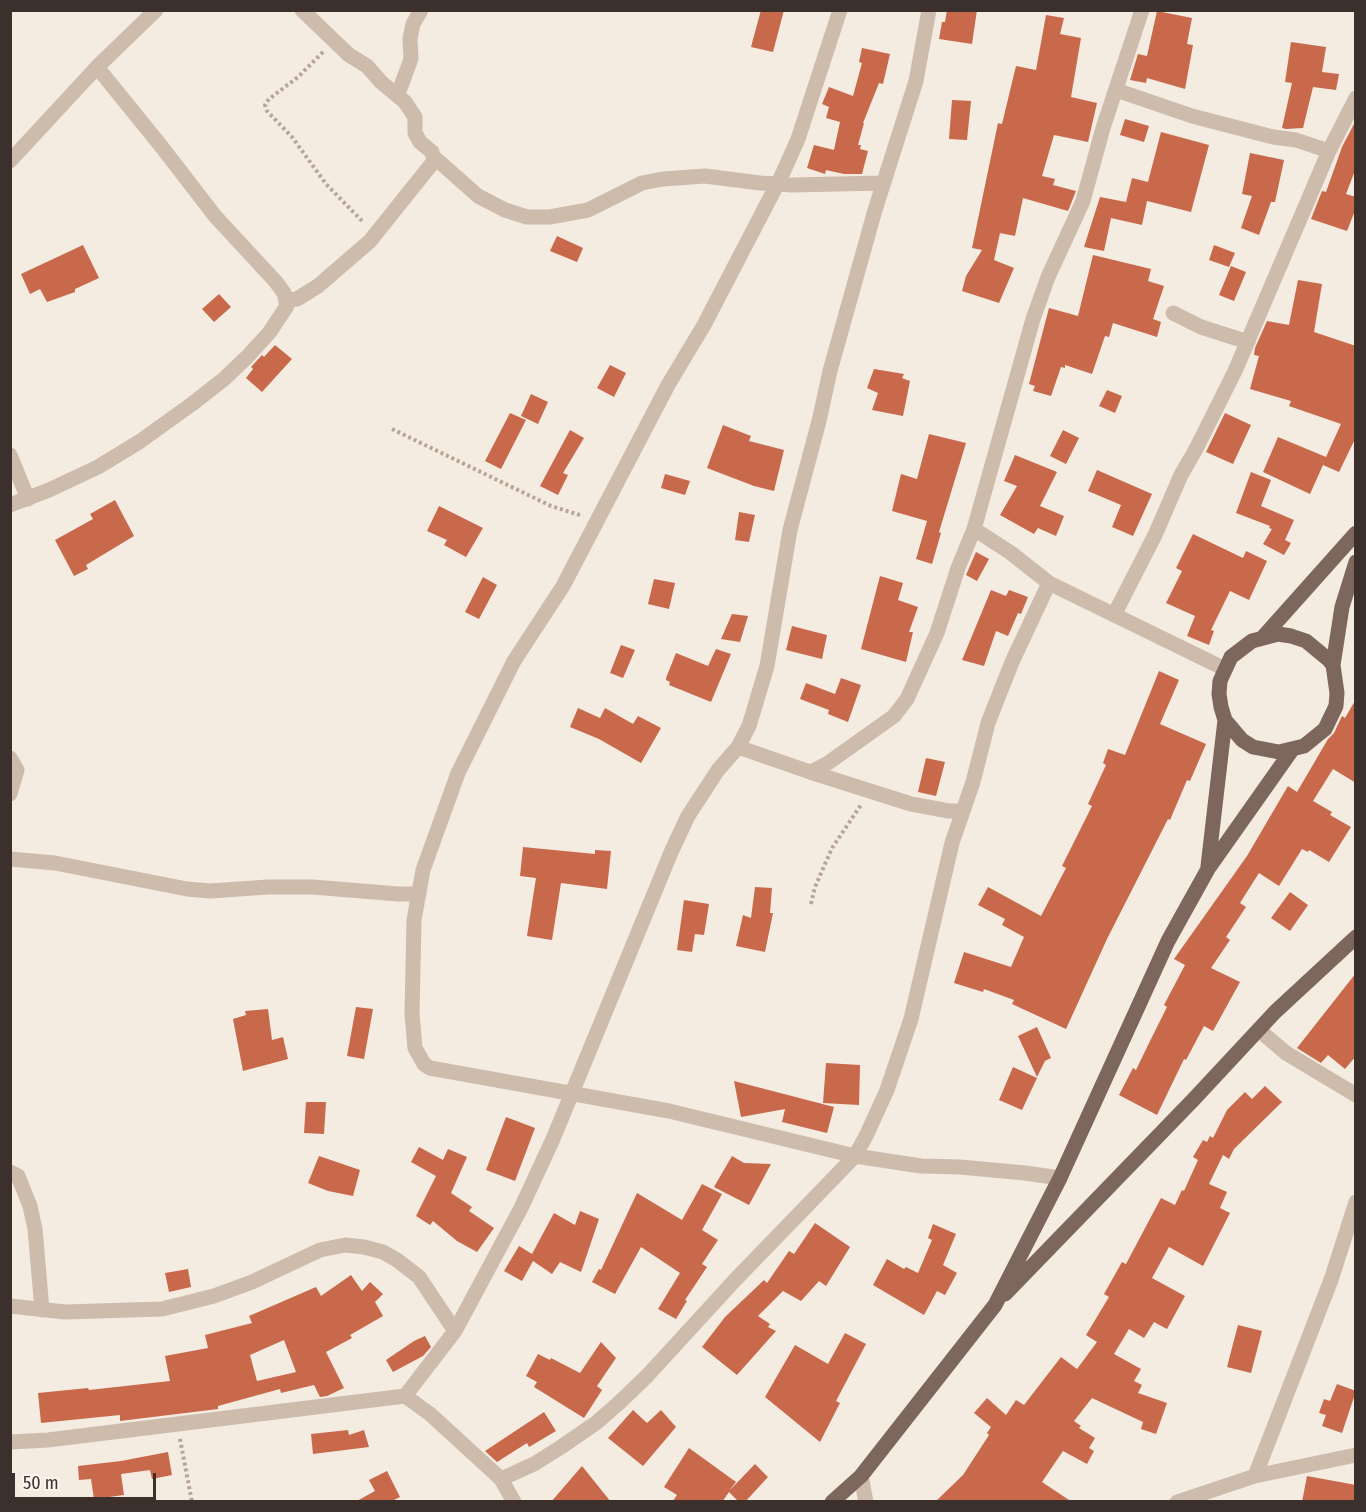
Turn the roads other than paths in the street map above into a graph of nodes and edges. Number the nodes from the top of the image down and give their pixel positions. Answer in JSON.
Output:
{"nodes":[{"id":1,"x":156,"y":10,"type":"edge"},
{"id":2,"x":302,"y":10,"type":"edge"},
{"id":3,"x":421,"y":10,"type":"edge"},
{"id":4,"x":840,"y":10,"type":"edge"},
{"id":5,"x":929,"y":10,"type":"edge"},
{"id":6,"x":1142,"y":10,"type":"edge"},
{"id":7,"x":97,"y":67,"type":"junction"},
{"id":8,"x":1116,"y":90,"type":"junction"},
{"id":9,"x":398,"y":94,"type":"junction"},
{"id":10,"x":1356,"y":98,"type":"edge"},
{"id":11,"x":1329,"y":151,"type":"junction"},
{"id":12,"x":434,"y":156,"type":"junction"},
{"id":13,"x":10,"y":161,"type":"edge"},
{"id":14,"x":778,"y":183,"type":"junction"},
{"id":15,"x":883,"y":183,"type":"junction"},
{"id":16,"x":286,"y":300,"type":"junction"},
{"id":17,"x":1173,"y":313,"type":"dead end"},
{"id":18,"x":1248,"y":342,"type":"junction"},
{"id":19,"x":10,"y":455,"type":"edge"},
{"id":20,"x":28,"y":499,"type":"junction"},
{"id":21,"x":10,"y":505,"type":"edge"},
{"id":22,"x":974,"y":529,"type":"junction"},
{"id":23,"x":1356,"y":533,"type":"edge"},
{"id":24,"x":1356,"y":562,"type":"edge"},
{"id":25,"x":1049,"y":583,"type":"junction"},
{"id":26,"x":1114,"y":615,"type":"junction"},
{"id":27,"x":1264,"y":636,"type":"junction"},
{"id":28,"x":1333,"y":665,"type":"junction"},
{"id":29,"x":1225,"y":669,"type":"junction"},
{"id":30,"x":1225,"y":720,"type":"junction"},
{"id":31,"x":738,"y":747,"type":"junction"},
{"id":32,"x":1292,"y":750,"type":"junction"},
{"id":33,"x":10,"y":758,"type":"edge"},
{"id":34,"x":810,"y":772,"type":"junction"},
{"id":35,"x":10,"y":794,"type":"edge"},
{"id":36,"x":962,"y":810,"type":"junction"},
{"id":37,"x":10,"y":858,"type":"edge"},
{"id":38,"x":1208,"y":869,"type":"junction"},
{"id":39,"x":419,"y":894,"type":"junction"},
{"id":40,"x":1356,"y":937,"type":"edge"},
{"id":41,"x":1259,"y":1030,"type":"junction"},
{"id":42,"x":572,"y":1094,"type":"junction"},
{"id":43,"x":1356,"y":1095,"type":"edge"},
{"id":44,"x":855,"y":1156,"type":"junction"},
{"id":45,"x":10,"y":1172,"type":"edge"},
{"id":46,"x":1060,"y":1178,"type":"junction"},
{"id":47,"x":1356,"y":1202,"type":"edge"},
{"id":48,"x":995,"y":1305,"type":"junction"},
{"id":49,"x":10,"y":1306,"type":"edge"},
{"id":50,"x":42,"y":1310,"type":"junction"},
{"id":51,"x":455,"y":1331,"type":"junction"},
{"id":52,"x":405,"y":1396,"type":"junction"},
{"id":53,"x":10,"y":1442,"type":"edge"},
{"id":54,"x":1356,"y":1455,"type":"edge"},
{"id":55,"x":861,"y":1476,"type":"junction"},
{"id":56,"x":1255,"y":1476,"type":"junction"},
{"id":57,"x":501,"y":1479,"type":"junction"},
{"id":58,"x":514,"y":1502,"type":"edge"},
{"id":59,"x":832,"y":1502,"type":"edge"},
{"id":60,"x":866,"y":1502,"type":"edge"},
{"id":61,"x":1177,"y":1502,"type":"edge"}],
"edges":[{"from":1,"to":7,"type":"street"},
{"from":2,"to":9,"type":"street"},
{"from":3,"to":9,"type":"street"},
{"from":4,"to":14,"type":"street"},
{"from":5,"to":15,"type":"street"},
{"from":6,"to":8,"type":"street"},
{"from":7,"to":13,"type":"street"},
{"from":7,"to":16,"type":"street"},
{"from":8,"to":11,"type":"street"},
{"from":8,"to":22,"type":"street"},
{"from":9,"to":12,"type":"street"},
{"from":10,"to":11,"type":"street"},
{"from":11,"to":18,"type":"street"},
{"from":12,"to":14,"type":"street"},
{"from":12,"to":16,"type":"street"},
{"from":14,"to":15,"type":"street"},
{"from":14,"to":39,"type":"street"},
{"from":15,"to":31,"type":"street"},
{"from":16,"to":20,"type":"street"},
{"from":17,"to":18,"type":"street"},
{"from":18,"to":26,"type":"street"},
{"from":19,"to":20,"type":"street"},
{"from":20,"to":21,"type":"street"},
{"from":22,"to":25,"type":"street"},
{"from":22,"to":34,"type":"street"},
{"from":23,"to":27,"type":"main road"},
{"from":24,"to":28,"type":"main road"},
{"from":25,"to":26,"type":"street"},
{"from":25,"to":36,"type":"street"},
{"from":26,"to":29,"type":"street"},
{"from":27,"to":28,"type":"main road"},
{"from":27,"to":29,"type":"main road"},
{"from":28,"to":32,"type":"main road"},
{"from":29,"to":30,"type":"main road"},
{"from":30,"to":32,"type":"main road"},
{"from":30,"to":38,"type":"main road"},
{"from":31,"to":34,"type":"street"},
{"from":31,"to":42,"type":"street"},
{"from":32,"to":38,"type":"main road"},
{"from":33,"to":35,"type":"street"},
{"from":34,"to":36,"type":"street"},
{"from":36,"to":44,"type":"street"},
{"from":37,"to":39,"type":"street"},
{"from":38,"to":46,"type":"main road"},
{"from":39,"to":42,"type":"street"},
{"from":40,"to":41,"type":"main road"},
{"from":41,"to":43,"type":"street"},
{"from":41,"to":48,"type":"main road"},
{"from":42,"to":44,"type":"street"},
{"from":42,"to":51,"type":"street"},
{"from":44,"to":46,"type":"street"},
{"from":44,"to":57,"type":"street"},
{"from":45,"to":50,"type":"street"},
{"from":46,"to":48,"type":"main road"},
{"from":47,"to":56,"type":"street"},
{"from":48,"to":55,"type":"main road"},
{"from":49,"to":50,"type":"street"},
{"from":50,"to":51,"type":"street"},
{"from":51,"to":52,"type":"street"},
{"from":52,"to":53,"type":"street"},
{"from":52,"to":57,"type":"street"},
{"from":54,"to":56,"type":"street"},
{"from":55,"to":59,"type":"main road"},
{"from":55,"to":60,"type":"street"},
{"from":56,"to":61,"type":"street"},
{"from":57,"to":58,"type":"street"}]}
